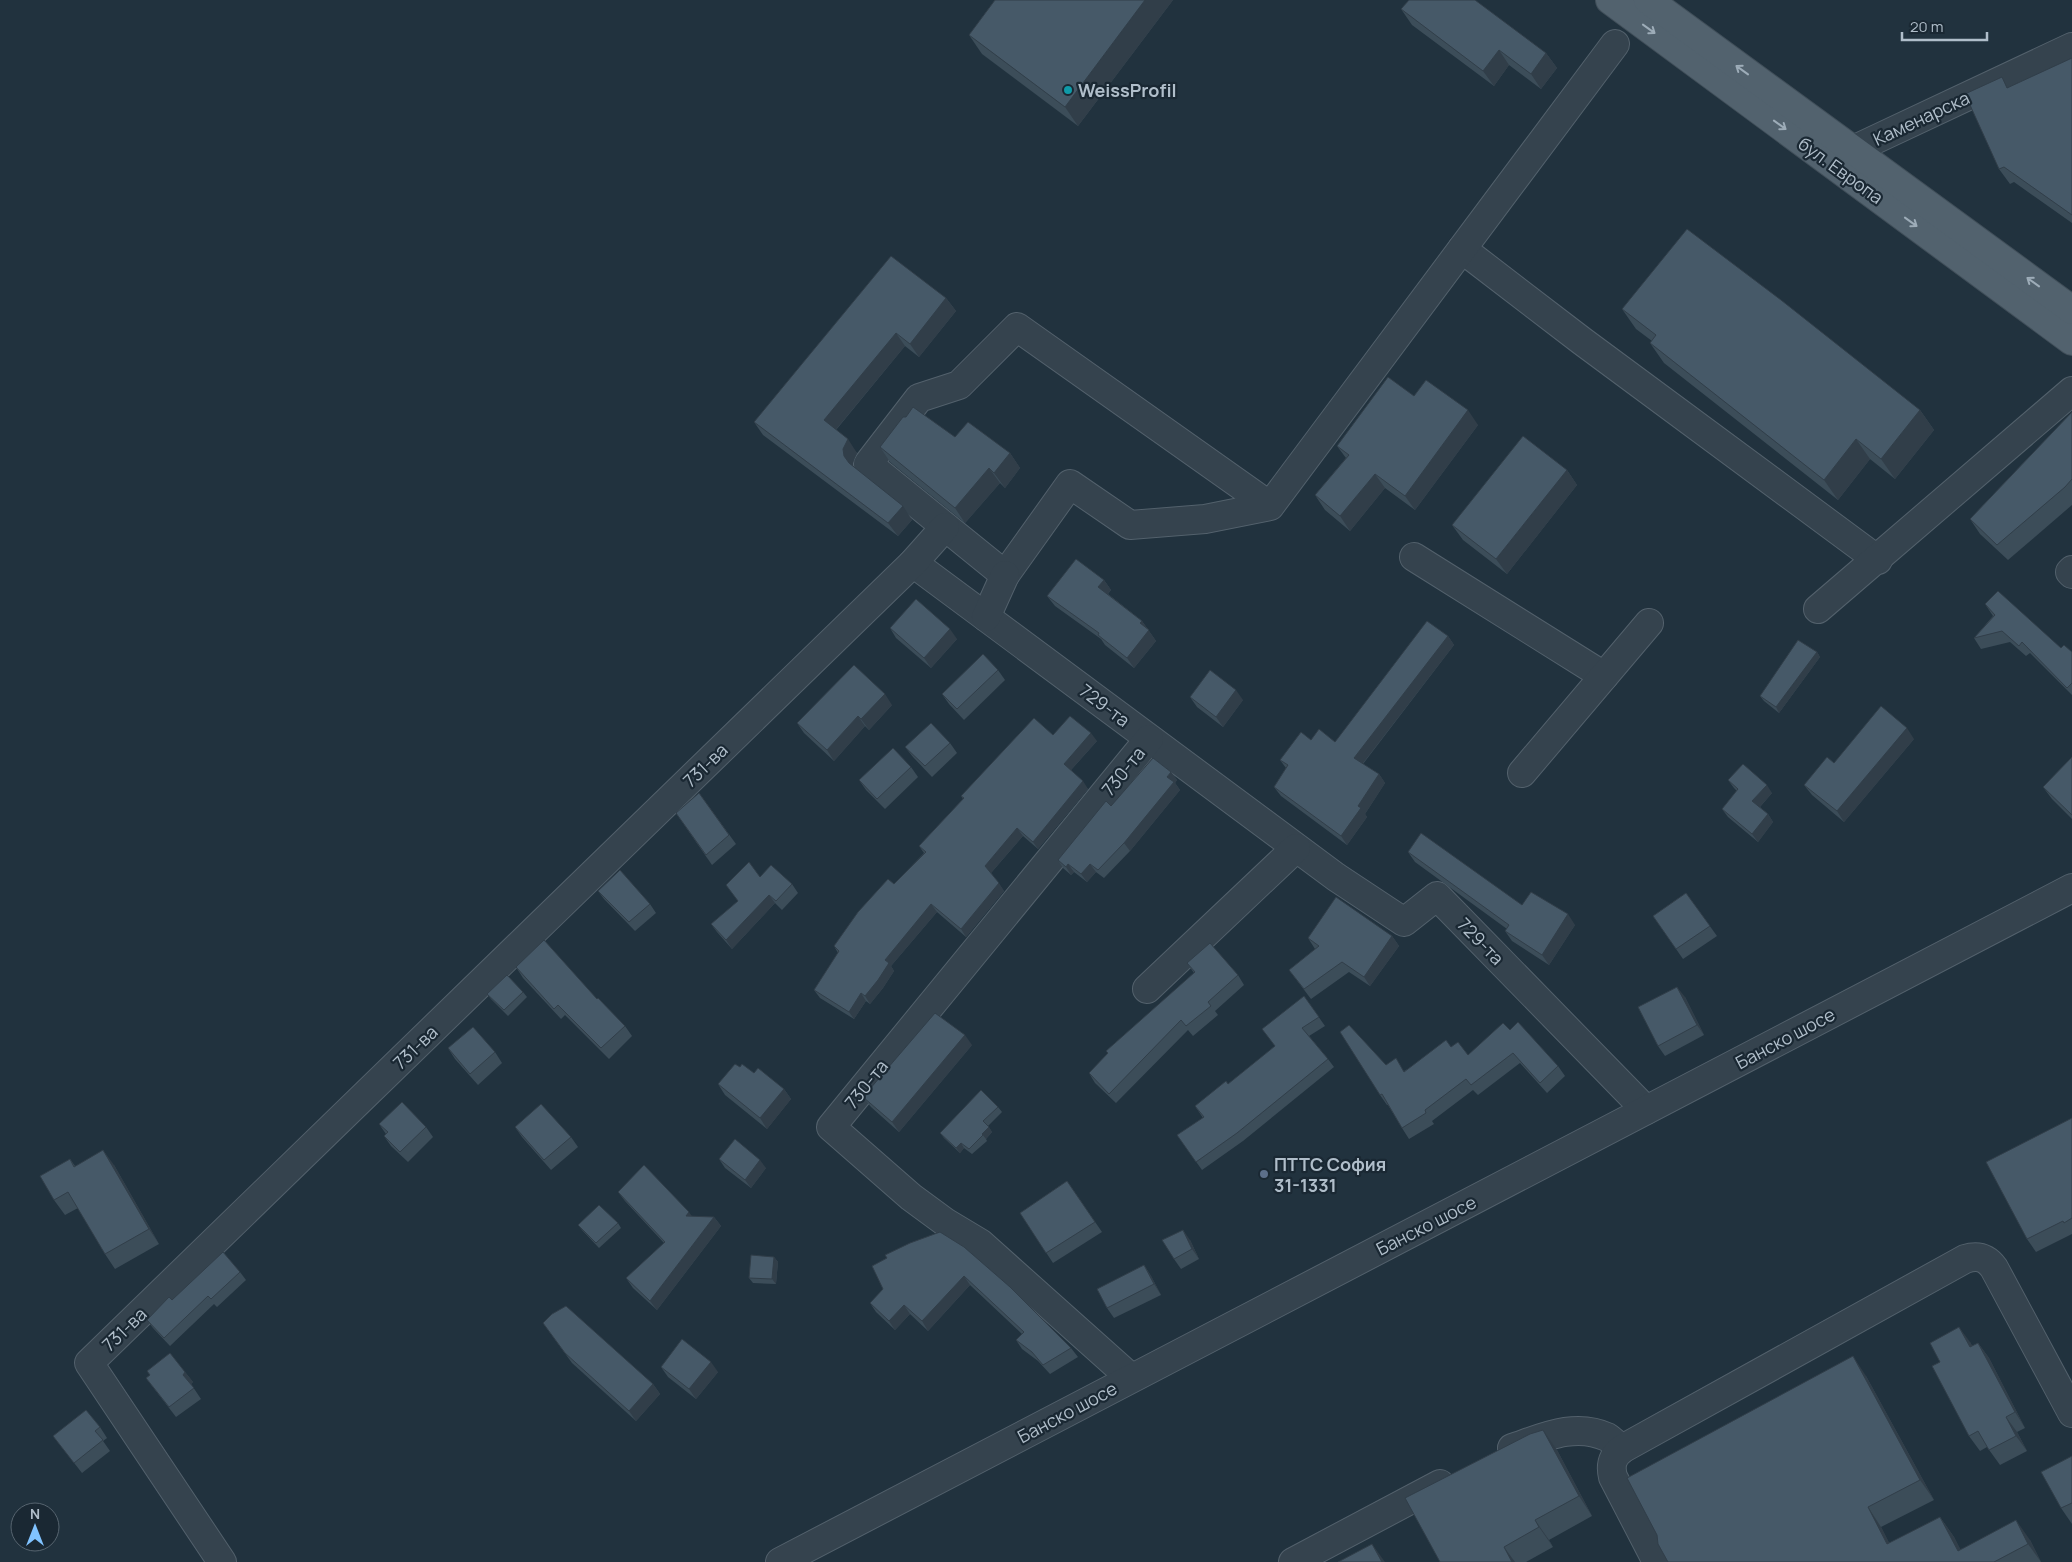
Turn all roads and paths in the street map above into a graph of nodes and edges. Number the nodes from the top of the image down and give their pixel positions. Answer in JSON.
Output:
{"nodes":[{"id":1,"x":1610,"y":0,"type":"edge"},
{"id":2,"x":1648,"y":0,"type":"edge"},
{"id":3,"x":1615,"y":44,"type":"dead end"},
{"id":4,"x":2072,"y":47,"type":"edge"},
{"id":5,"x":1852,"y":151,"type":"junction"},
{"id":6,"x":1462,"y":249,"type":"junction"},
{"id":7,"x":2072,"y":310,"type":"edge"},
{"id":8,"x":2072,"y":341,"type":"edge"},
{"id":9,"x":2070,"y":395,"type":"edge"},
{"id":10,"x":1270,"y":506,"type":"junction"},
{"id":11,"x":945,"y":527,"type":"junction"},
{"id":12,"x":1414,"y":557,"type":"dead end"},
{"id":13,"x":1878,"y":560,"type":"junction"},
{"id":14,"x":913,"y":564,"type":"junction"},
{"id":15,"x":1005,"y":575,"type":"junction"},
{"id":16,"x":1818,"y":609,"type":"dead end"},
{"id":17,"x":986,"y":617,"type":"junction"},
{"id":18,"x":1649,"y":623,"type":"dead end"},
{"id":19,"x":1604,"y":676,"type":"junction"},
{"id":20,"x":1149,"y":739,"type":"junction"},
{"id":21,"x":1522,"y":773,"type":"dead end"},
{"id":22,"x":1296,"y":848,"type":"junction"},
{"id":23,"x":2072,"y":888,"type":"edge"},
{"id":24,"x":1147,"y":989,"type":"dead end"},
{"id":25,"x":1646,"y":1110,"type":"junction"},
{"id":26,"x":1131,"y":1378,"type":"junction"},
{"id":27,"x":2072,"y":1413,"type":"edge"},
{"id":28,"x":1622,"y":1449,"type":"junction"},
{"id":29,"x":1492,"y":1456,"type":"edge"},
{"id":30,"x":1458,"y":1475,"type":"edge"},
{"id":31,"x":222,"y":1562,"type":"edge"},
{"id":32,"x":780,"y":1562,"type":"edge"},
{"id":33,"x":1293,"y":1562,"type":"edge"},
{"id":34,"x":1657,"y":1562,"type":"edge"}],
"edges":[{"from":1,"to":8,"type":"main road","name":"бул. Европа","one_way":true},
{"from":5,"to":2,"type":"main road","name":"бул. Европа","one_way":true},
{"from":3,"to":6,"type":"street"},
{"from":4,"to":5,"type":"street","name":"Каменарска"},
{"from":7,"to":5,"type":"main road","name":"бул. Европа","one_way":true},
{"from":6,"to":10,"type":"street"},
{"from":6,"to":13,"type":"street"},
{"from":9,"to":13,"type":"street"},
{"from":10,"to":11,"type":"street"},
{"from":10,"to":15,"type":"street"},
{"from":11,"to":14,"type":"street"},
{"from":11,"to":15,"type":"street"},
{"from":12,"to":19,"type":"street"},
{"from":13,"to":16,"type":"street"},
{"from":14,"to":17,"type":"street","name":"729-та"},
{"from":14,"to":31,"type":"street","name":"731-ва"},
{"from":15,"to":17,"type":"street"},
{"from":17,"to":20,"type":"street","name":"729-та"},
{"from":18,"to":19,"type":"street"},
{"from":19,"to":21,"type":"street"},
{"from":20,"to":22,"type":"street","name":"729-та"},
{"from":20,"to":26,"type":"street","name":"730-та"},
{"from":22,"to":24,"type":"street"},
{"from":22,"to":25,"type":"street","name":"729-та"},
{"from":23,"to":25,"type":"street","name":"Банско шосе"},
{"from":25,"to":26,"type":"street","name":"Банско шосе"},
{"from":26,"to":32,"type":"street","name":"Банско шосе"},
{"from":27,"to":28,"type":"street"},
{"from":28,"to":29,"type":"street"},
{"from":28,"to":34,"type":"street"},
{"from":30,"to":33,"type":"street"}]}
